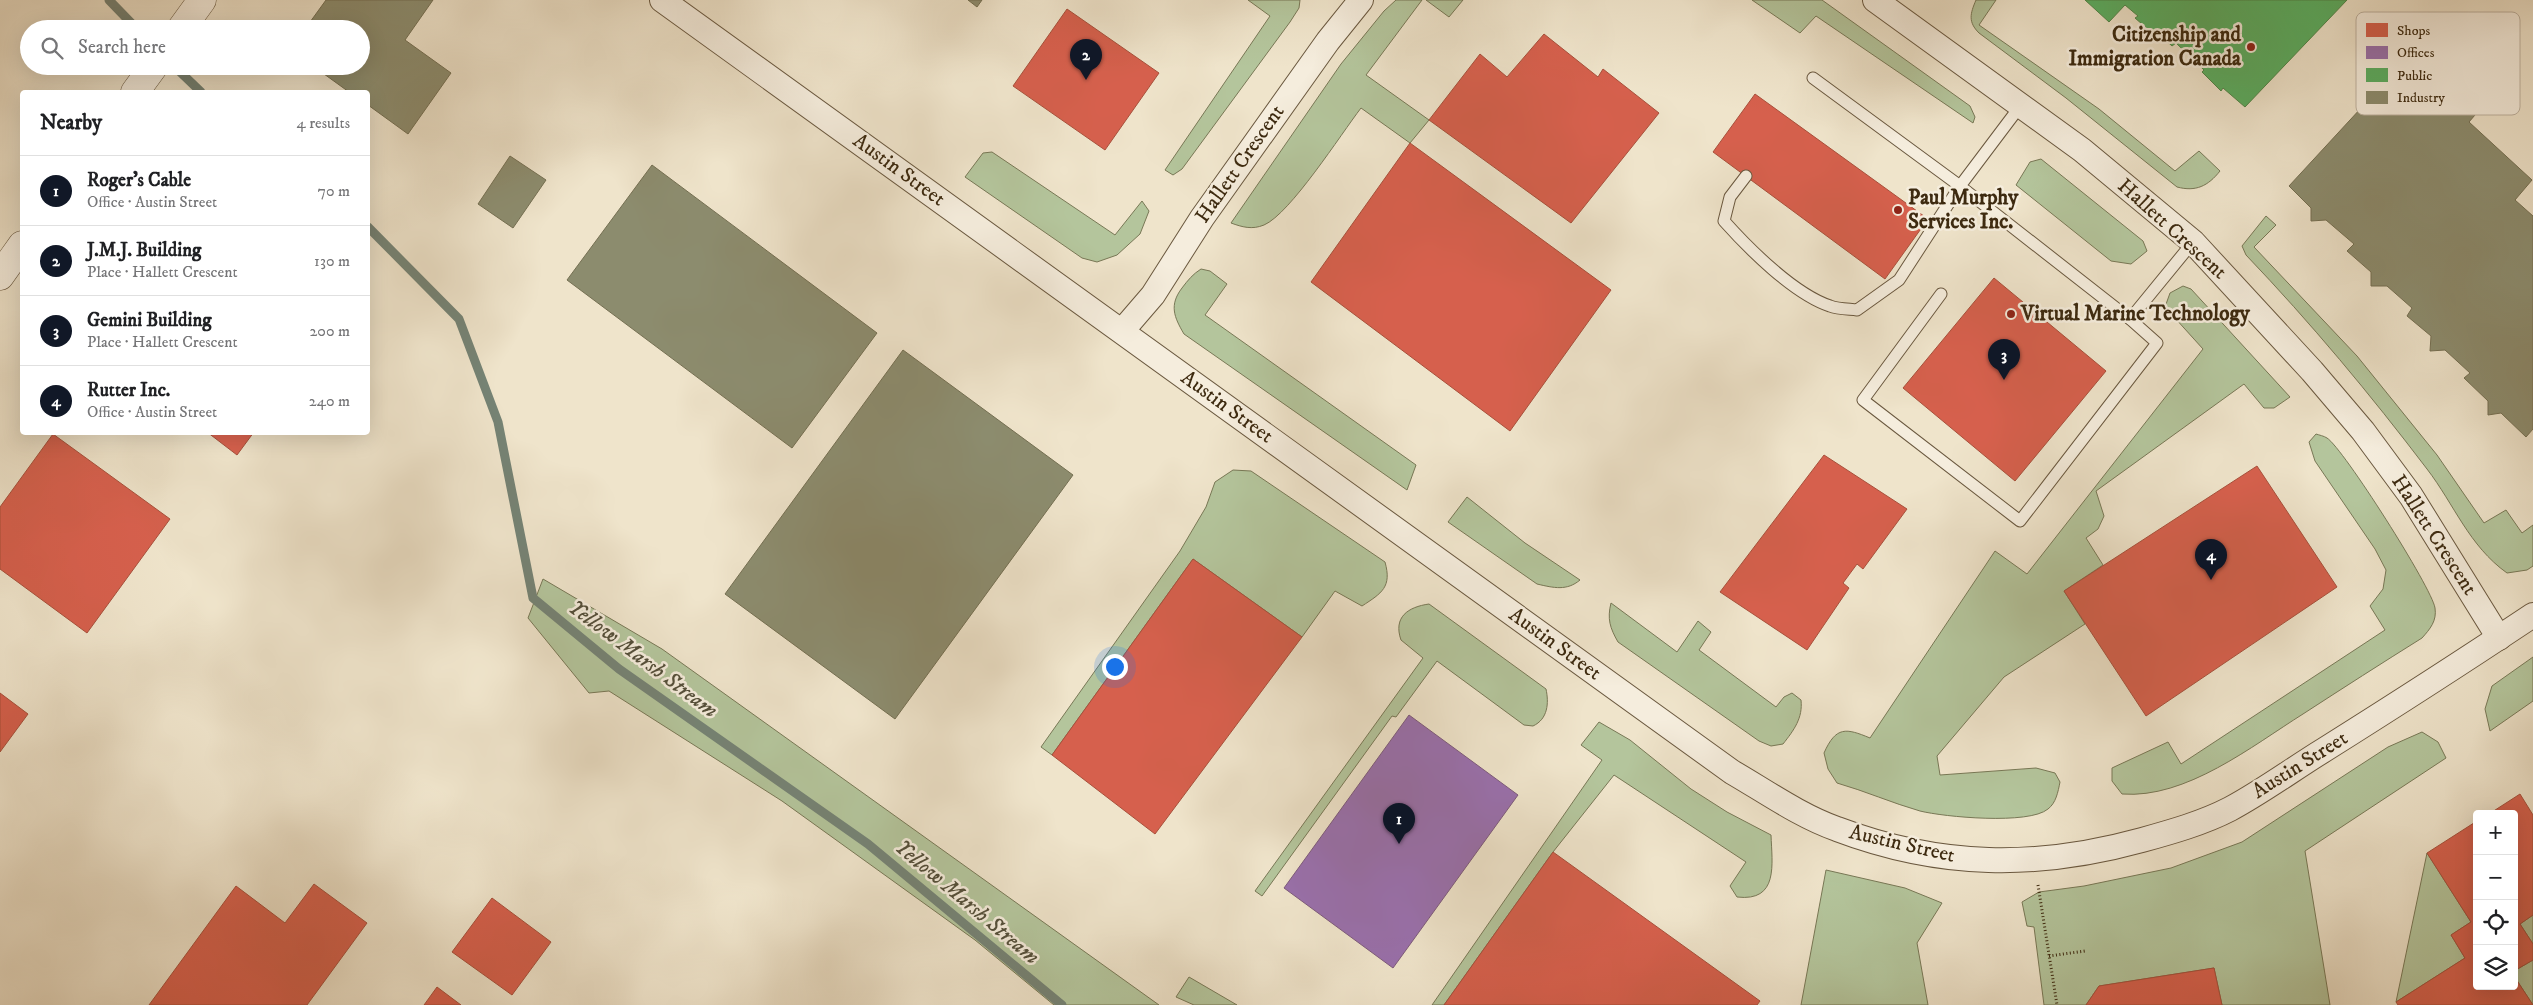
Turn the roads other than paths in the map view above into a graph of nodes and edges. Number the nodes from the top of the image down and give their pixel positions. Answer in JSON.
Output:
{"nodes":[{"id":1,"x":202,"y":0,"type":"edge"},
{"id":2,"x":662,"y":0,"type":"edge"},
{"id":3,"x":1361,"y":0,"type":"edge"},
{"id":4,"x":1875,"y":0,"type":"edge"},
{"id":5,"x":187,"y":20,"type":"edge"},
{"id":6,"x":1813,"y":78,"type":"dead end"},
{"id":7,"x":2021,"y":104,"type":"junction"},
{"id":8,"x":1746,"y":176,"type":"dead end"},
{"id":9,"x":1960,"y":186,"type":"junction"},
{"id":10,"x":2193,"y":242,"type":"junction"},
{"id":11,"x":20,"y":248,"type":"edge"},
{"id":12,"x":0,"y":276,"type":"edge"},
{"id":13,"x":1941,"y":294,"type":"dead end"},
{"id":14,"x":2130,"y":318,"type":"junction"},
{"id":15,"x":1122,"y":331,"type":"junction"},
{"id":16,"x":2533,"y":615,"type":"edge"},
{"id":17,"x":2499,"y":638,"type":"junction"}],
"edges":[{"from":1,"to":5,"type":"street"},
{"from":2,"to":15,"type":"street","name":"Austin Street"},
{"from":3,"to":15,"type":"street","name":"Hallett Crescent"},
{"from":4,"to":7,"type":"street","name":"Hallett Crescent"},
{"from":6,"to":9,"type":"lane"},
{"from":7,"to":9,"type":"lane"},
{"from":7,"to":10,"type":"street","name":"Hallett Crescent"},
{"from":8,"to":9,"type":"lane"},
{"from":9,"to":14,"type":"lane"},
{"from":10,"to":14,"type":"lane"},
{"from":10,"to":17,"type":"street","name":"Hallett Crescent"},
{"from":11,"to":12,"type":"street"},
{"from":13,"to":14,"type":"lane"},
{"from":15,"to":17,"type":"street","name":"Austin Street"},
{"from":16,"to":17,"type":"street","name":"Austin Street"}]}
